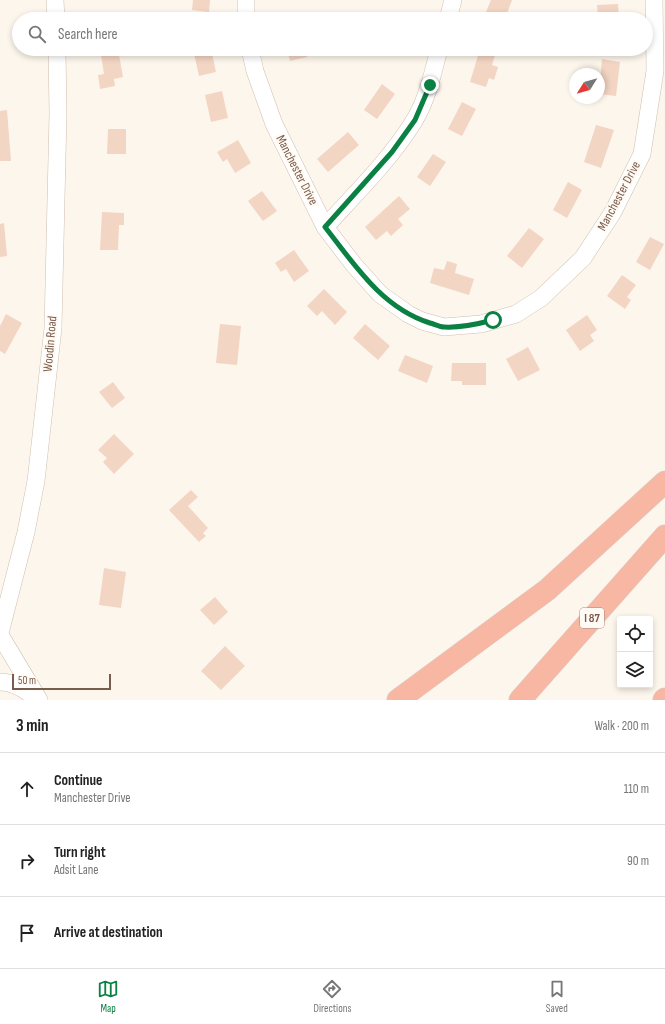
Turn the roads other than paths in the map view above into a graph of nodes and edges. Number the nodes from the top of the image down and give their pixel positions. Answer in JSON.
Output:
{"nodes":[{"id":1,"x":55,"y":0,"type":"edge"},
{"id":2,"x":246,"y":0,"type":"edge"},
{"id":3,"x":453,"y":0,"type":"edge"},
{"id":4,"x":654,"y":0,"type":"edge"},
{"id":5,"x":56,"y":12,"type":"edge"},
{"id":6,"x":246,"y":12,"type":"edge"},
{"id":7,"x":450,"y":12,"type":"edge"},
{"id":8,"x":660,"y":52,"type":"edge"},
{"id":9,"x":57,"y":56,"type":"edge"},
{"id":10,"x":252,"y":56,"type":"edge"},
{"id":11,"x":438,"y":56,"type":"edge"},
{"id":12,"x":325,"y":227,"type":"junction"},
{"id":13,"x":665,"y":482,"type":"edge"},
{"id":14,"x":665,"y":536,"type":"edge"},
{"id":15,"x":19,"y":562,"type":"junction"},
{"id":16,"x":0,"y":578,"type":"edge"},
{"id":17,"x":0,"y":634,"type":"edge"},
{"id":18,"x":0,"y":682,"type":"edge"},
{"id":19,"x":39,"y":700,"type":"edge"},
{"id":20,"x":398,"y":700,"type":"edge"},
{"id":21,"x":520,"y":700,"type":"edge"}],
"edges":[{"from":1,"to":5,"type":"street"},
{"from":2,"to":6,"type":"street"},
{"from":3,"to":7,"type":"street"},
{"from":4,"to":8,"type":"street","name":"Manchester Drive"},
{"from":8,"to":12,"type":"street","name":"Manchester Drive"},
{"from":9,"to":15,"type":"street","name":"Woodin Road"},
{"from":10,"to":12,"type":"street","name":"Manchester Drive"},
{"from":11,"to":12,"type":"street"},
{"from":13,"to":20,"type":"highway"},
{"from":14,"to":21,"type":"highway","number":"I 87"},
{"from":15,"to":16,"type":"street"},
{"from":15,"to":17,"type":"street","name":"Woodin Road"},
{"from":17,"to":19,"type":"street"},
{"from":18,"to":19,"type":"street"}]}
